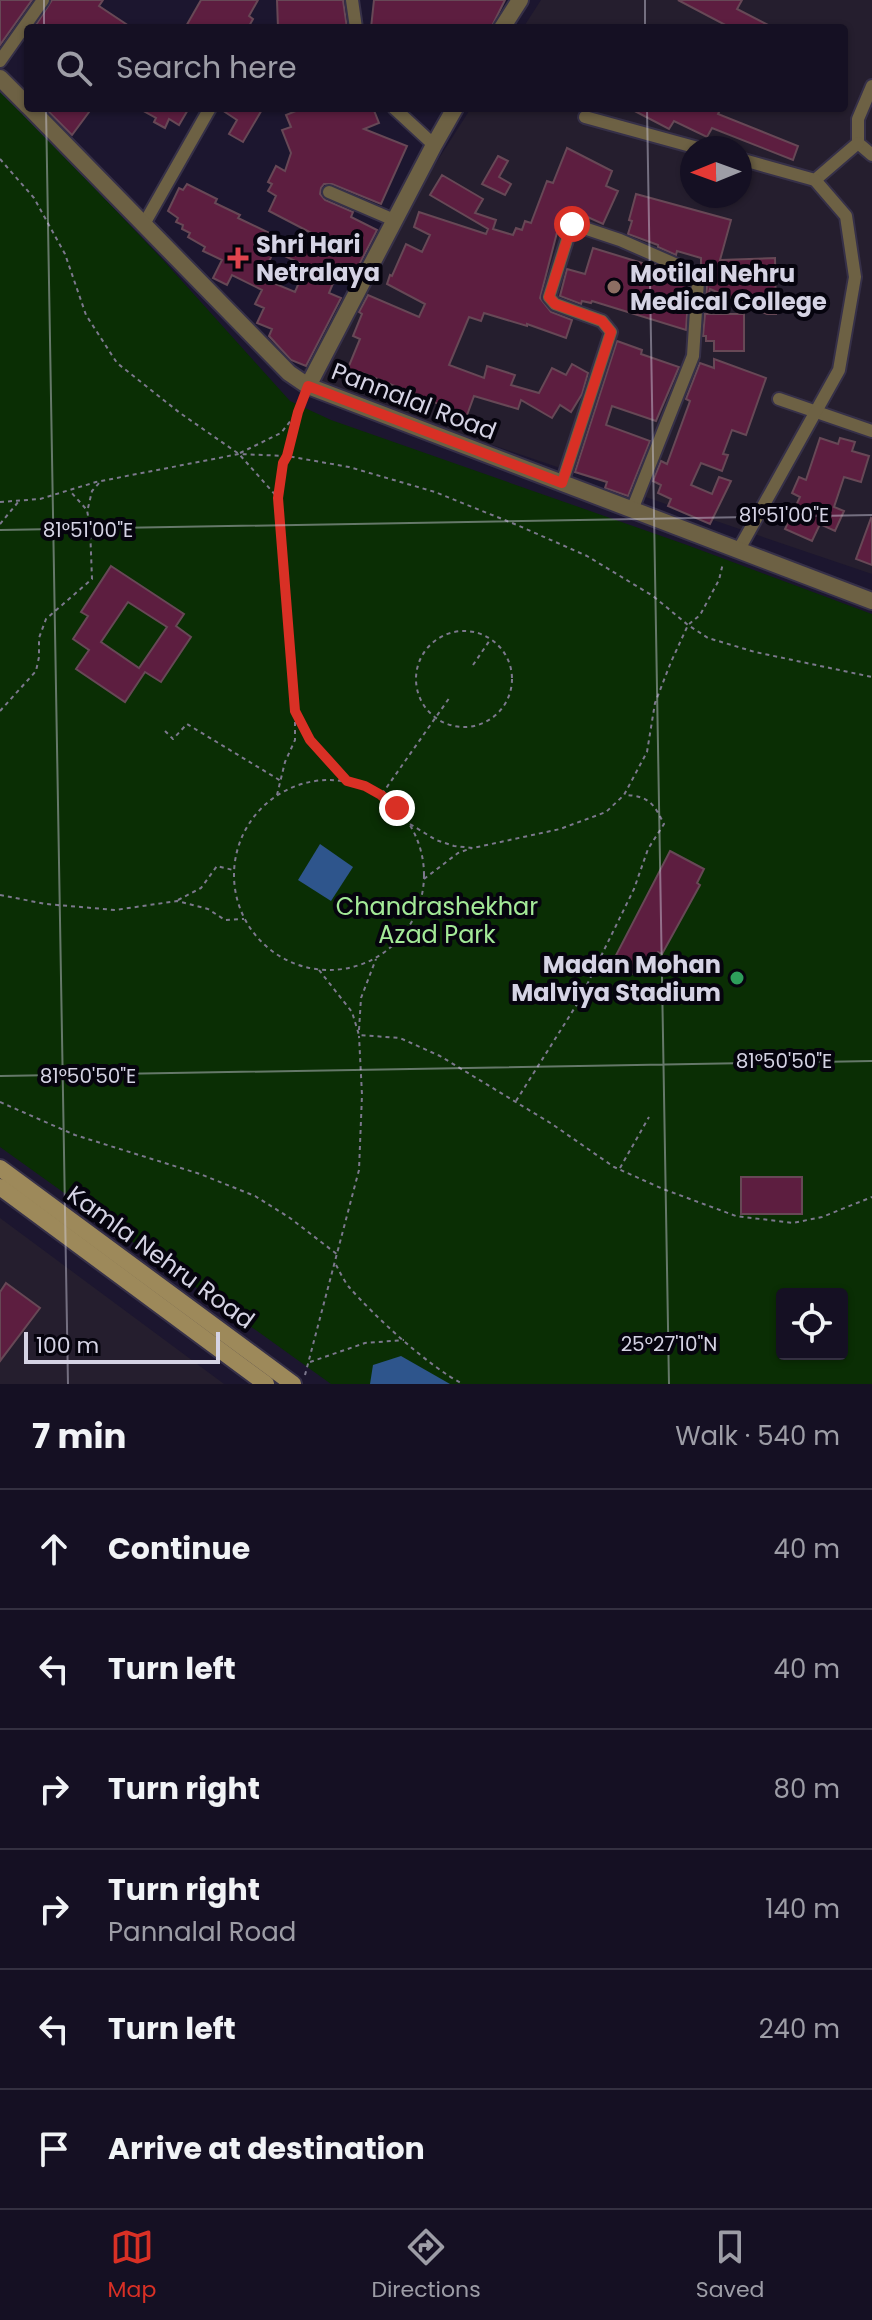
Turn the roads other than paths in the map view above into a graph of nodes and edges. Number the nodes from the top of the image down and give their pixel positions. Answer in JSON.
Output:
{"nodes":[{"id":1,"x":43,"y":0,"type":"edge"},
{"id":2,"x":352,"y":0,"type":"edge"},
{"id":3,"x":520,"y":0,"type":"edge"},
{"id":4,"x":26,"y":24,"type":"edge"},
{"id":5,"x":355,"y":24,"type":"edge"},
{"id":6,"x":505,"y":24,"type":"edge"},
{"id":7,"x":24,"y":27,"type":"edge"},
{"id":8,"x":0,"y":61,"type":"edge"},
{"id":9,"x":0,"y":78,"type":"edge"},
{"id":10,"x":872,"y":86,"type":"edge"},
{"id":11,"x":24,"y":102,"type":"edge"},
{"id":12,"x":34,"y":112,"type":"edge"},
{"id":13,"x":208,"y":112,"type":"edge"},
{"id":14,"x":398,"y":112,"type":"edge"},
{"id":15,"x":453,"y":112,"type":"edge"},
{"id":16,"x":585,"y":117,"type":"dead end"},
{"id":17,"x":680,"y":143,"type":"edge"},
{"id":18,"x":858,"y":143,"type":"junction"},
{"id":19,"x":434,"y":145,"type":"junction"},
{"id":20,"x":872,"y":155,"type":"edge"},
{"id":21,"x":752,"y":162,"type":"edge"},
{"id":22,"x":815,"y":180,"type":"junction"},
{"id":23,"x":329,"y":192,"type":"dead end"},
{"id":24,"x":394,"y":220,"type":"junction"},
{"id":25,"x":144,"y":224,"type":"junction"},
{"id":26,"x":308,"y":386,"type":"junction"},
{"id":27,"x":779,"y":399,"type":"dead end"},
{"id":28,"x":816,"y":412,"type":"junction"},
{"id":29,"x":872,"y":431,"type":"edge"},
{"id":30,"x":562,"y":483,"type":"junction"},
{"id":31,"x":632,"y":510,"type":"junction"},
{"id":32,"x":738,"y":551,"type":"junction"},
{"id":33,"x":872,"y":601,"type":"edge"},
{"id":34,"x":0,"y":1168,"type":"edge"},
{"id":35,"x":0,"y":1187,"type":"edge"},
{"id":36,"x":266,"y":1384,"type":"edge"},
{"id":37,"x":293,"y":1384,"type":"edge"}],
"edges":[{"from":1,"to":4,"type":"street"},
{"from":2,"to":5,"type":"street"},
{"from":3,"to":6,"type":"street"},
{"from":7,"to":8,"type":"street"},
{"from":9,"to":11,"type":"street","name":"Pannalal Road"},
{"from":10,"to":18,"type":"street"},
{"from":12,"to":25,"type":"street","name":"Pannalal Road"},
{"from":13,"to":25,"type":"street"},
{"from":14,"to":19,"type":"street"},
{"from":15,"to":19,"type":"street"},
{"from":16,"to":17,"type":"street"},
{"from":18,"to":20,"type":"street"},
{"from":18,"to":22,"type":"street"},
{"from":19,"to":24,"type":"street"},
{"from":21,"to":22,"type":"street"},
{"from":22,"to":28,"type":"street"},
{"from":23,"to":24,"type":"street"},
{"from":24,"to":26,"type":"street"},
{"from":25,"to":26,"type":"street","name":"Pannalal Road"},
{"from":26,"to":30,"type":"street","name":"Pannalal Road"},
{"from":27,"to":28,"type":"street"},
{"from":28,"to":29,"type":"street"},
{"from":28,"to":32,"type":"street"},
{"from":30,"to":31,"type":"street","name":"Pannalal Road"},
{"from":30,"to":31,"type":"street"},
{"from":31,"to":32,"type":"street","name":"Pannalal Road"},
{"from":32,"to":33,"type":"street","name":"Pannalal Road"},
{"from":34,"to":37,"type":"main road","name":"Kamla Nehru Road"},
{"from":35,"to":36,"type":"main road","name":"Kamla Nehru Road"}]}
